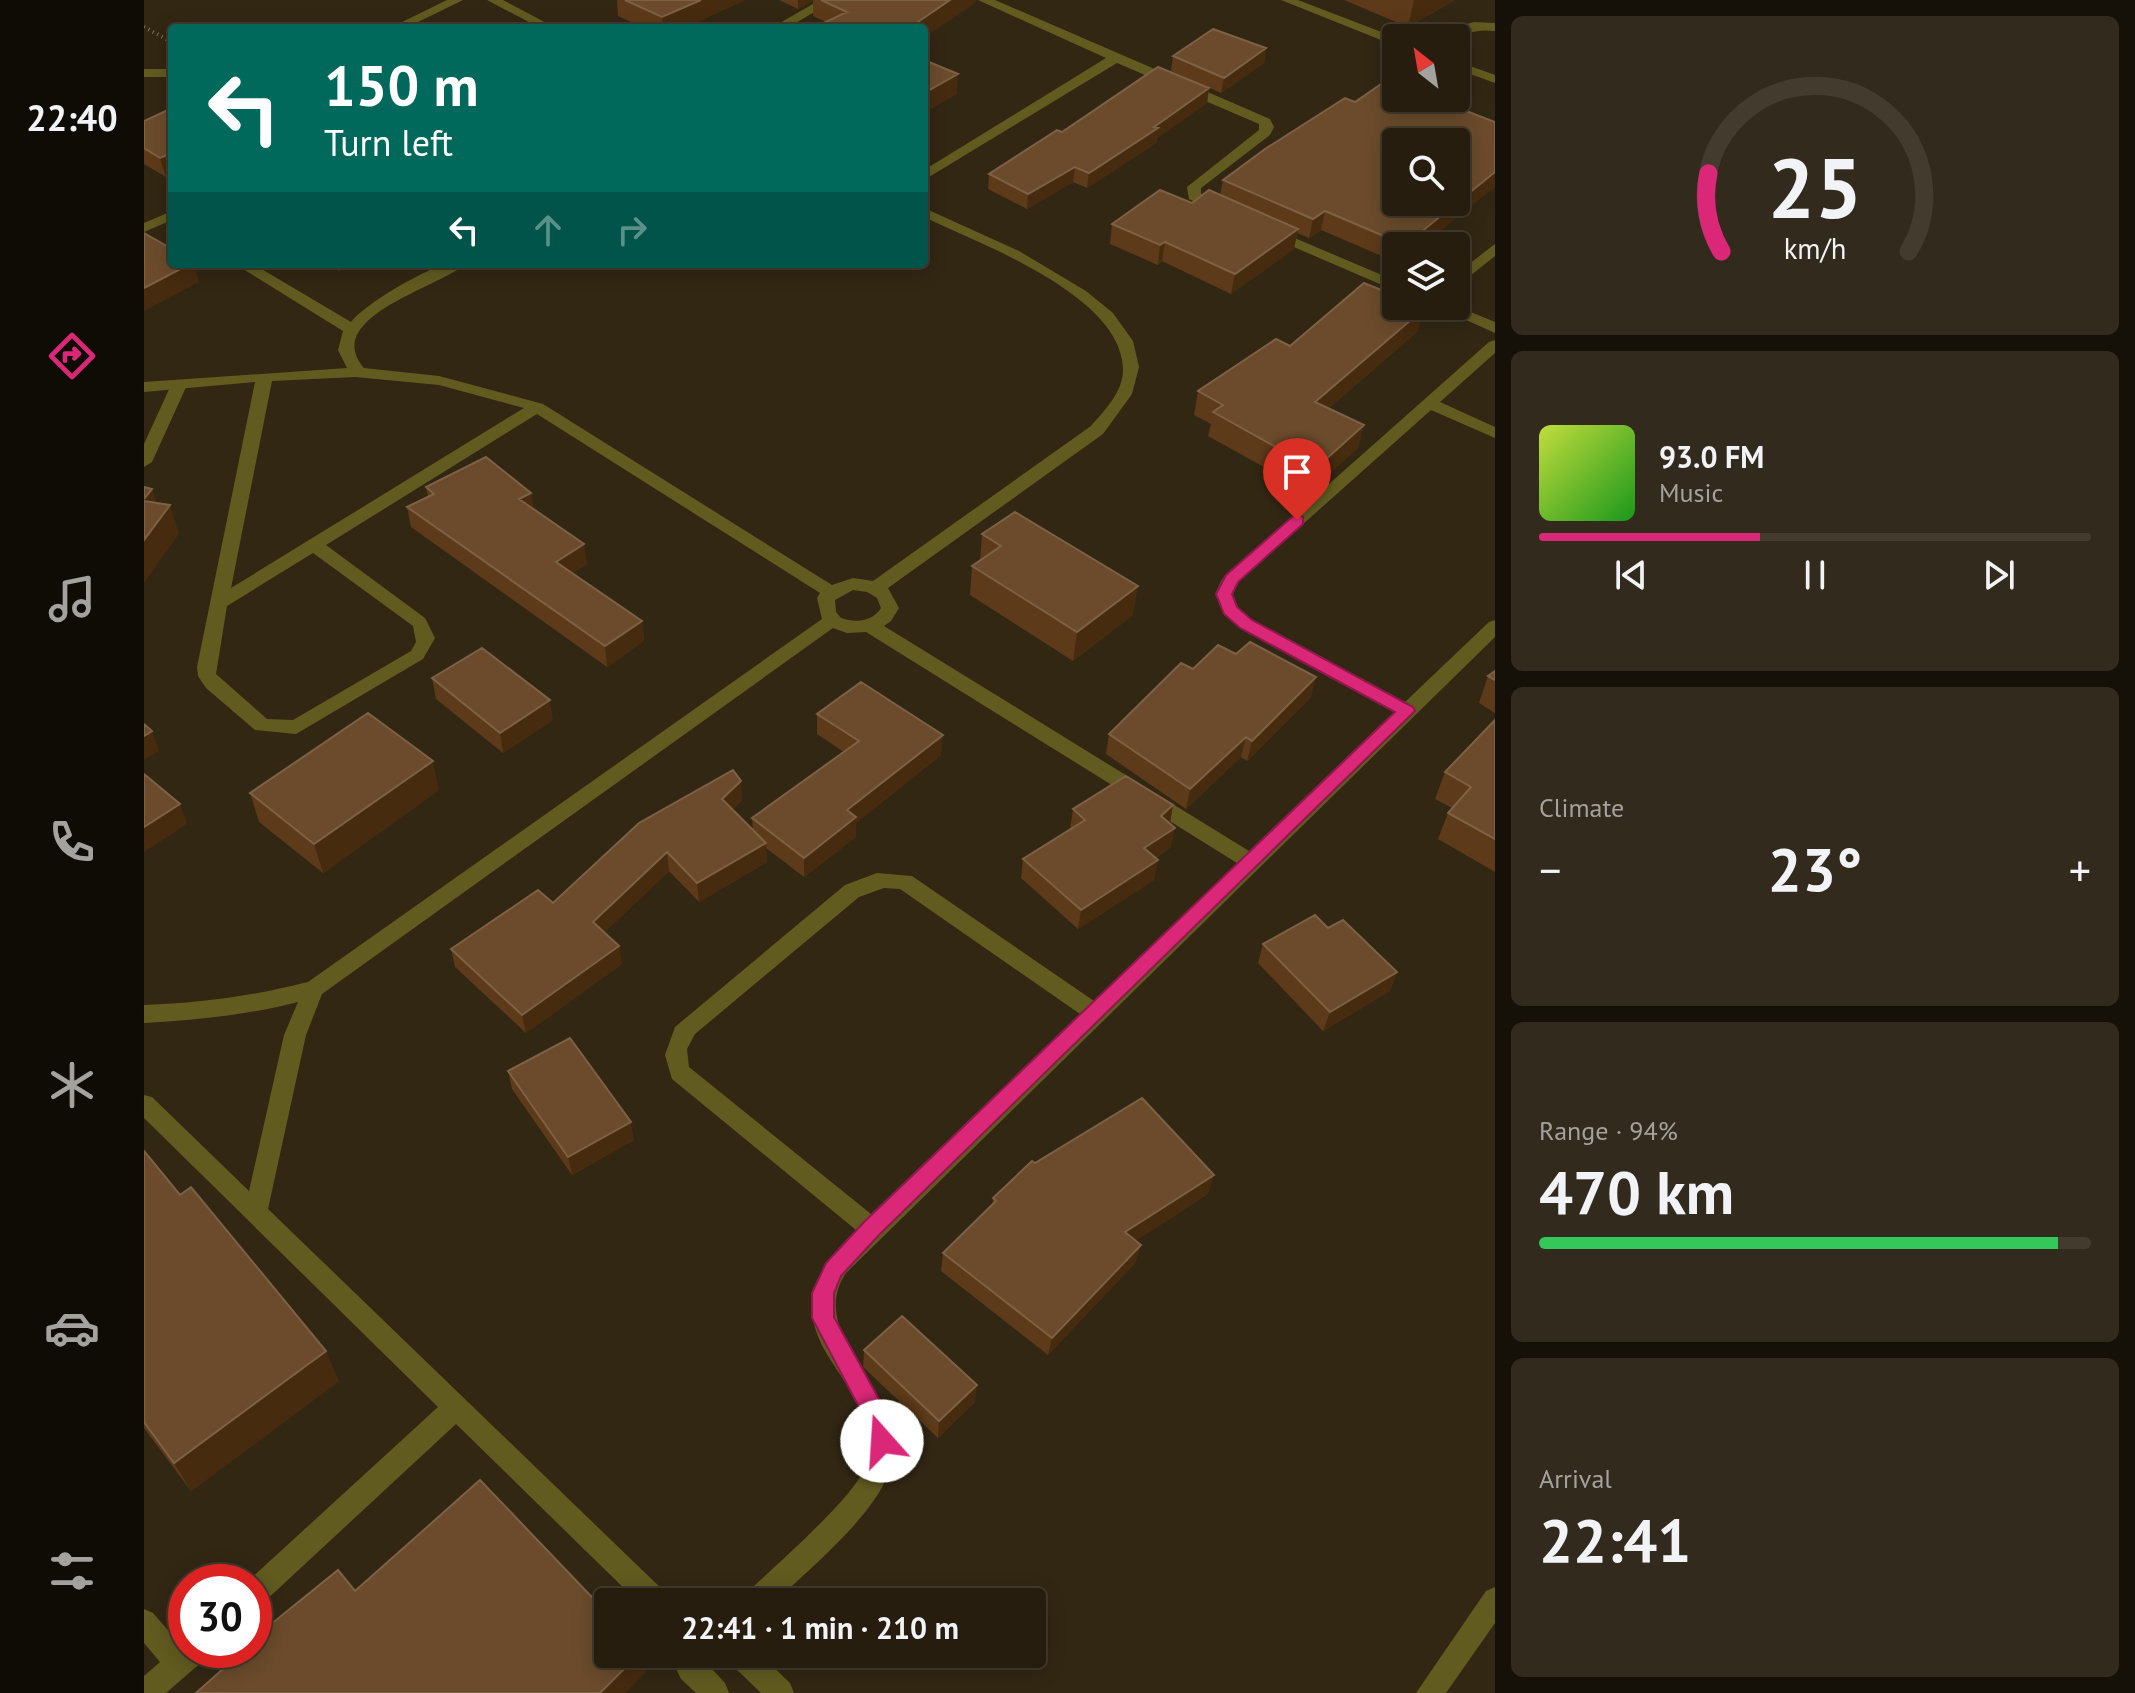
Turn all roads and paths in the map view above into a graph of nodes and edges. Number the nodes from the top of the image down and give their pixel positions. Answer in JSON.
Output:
{"nodes":[{"id":1,"x":425,"y":0,"type":"edge"},
{"id":2,"x":457,"y":0,"type":"edge"},
{"id":3,"x":493,"y":0,"type":"edge"},
{"id":4,"x":829,"y":0,"type":"edge"},
{"id":5,"x":984,"y":0,"type":"edge"},
{"id":6,"x":1287,"y":0,"type":"edge"},
{"id":7,"x":440,"y":8,"type":"junction"},
{"id":8,"x":405,"y":24,"type":"edge"},
{"id":9,"x":542,"y":24,"type":"edge"},
{"id":10,"x":784,"y":24,"type":"edge"},
{"id":11,"x":1470,"y":26,"type":"edge"},
{"id":12,"x":144,"y":27,"type":"edge"},
{"id":13,"x":1495,"y":27,"type":"edge"},
{"id":14,"x":1382,"y":37,"type":"edge"},
{"id":15,"x":168,"y":40,"type":"edge"},
{"id":16,"x":1117,"y":57,"type":"junction"},
{"id":17,"x":1470,"y":70,"type":"edge"},
{"id":18,"x":144,"y":73,"type":"edge"},
{"id":19,"x":168,"y":73,"type":"edge"},
{"id":20,"x":1495,"y":79,"type":"edge"},
{"id":21,"x":928,"y":174,"type":"edge"},
{"id":22,"x":1227,"y":213,"type":"edge"},
{"id":23,"x":928,"y":214,"type":"edge"},
{"id":24,"x":168,"y":219,"type":"edge"},
{"id":25,"x":1256,"y":225,"type":"edge"},
{"id":26,"x":144,"y":228,"type":"edge"},
{"id":27,"x":1495,"y":248,"type":"edge"},
{"id":28,"x":249,"y":268,"type":"edge"},
{"id":29,"x":450,"y":268,"type":"edge"},
{"id":30,"x":1470,"y":270,"type":"edge"},
{"id":31,"x":1382,"y":280,"type":"edge"},
{"id":32,"x":1470,"y":317,"type":"edge"},
{"id":33,"x":1495,"y":328,"type":"edge"},
{"id":34,"x":351,"y":329,"type":"junction"},
{"id":35,"x":1495,"y":345,"type":"edge"},
{"id":36,"x":360,"y":373,"type":"junction"},
{"id":37,"x":264,"y":379,"type":"junction"},
{"id":38,"x":179,"y":385,"type":"junction"},
{"id":39,"x":144,"y":387,"type":"edge"},
{"id":40,"x":1429,"y":403,"type":"junction"},
{"id":41,"x":537,"y":407,"type":"junction"},
{"id":42,"x":1495,"y":433,"type":"edge"},
{"id":43,"x":144,"y":462,"type":"edge"},
{"id":44,"x":314,"y":545,"type":"junction"},
{"id":45,"x":876,"y":588,"type":"junction"},
{"id":46,"x":831,"y":592,"type":"junction"},
{"id":47,"x":219,"y":603,"type":"junction"},
{"id":48,"x":832,"y":620,"type":"junction"},
{"id":49,"x":870,"y":626,"type":"junction"},
{"id":50,"x":1495,"y":626,"type":"edge"},
{"id":51,"x":1407,"y":711,"type":"junction"},
{"id":52,"x":1251,"y":862,"type":"junction"},
{"id":53,"x":314,"y":989,"type":"junction"},
{"id":54,"x":1095,"y":1013,"type":"junction"},
{"id":55,"x":144,"y":1014,"type":"edge"},
{"id":56,"x":144,"y":1104,"type":"edge"},
{"id":57,"x":256,"y":1213,"type":"junction"},
{"id":58,"x":872,"y":1229,"type":"junction"},
{"id":59,"x":456,"y":1407,"type":"junction"},
{"id":60,"x":272,"y":1577,"type":"edge"},
{"id":61,"x":643,"y":1588,"type":"edge"},
{"id":62,"x":770,"y":1588,"type":"edge"},
{"id":63,"x":1495,"y":1600,"type":"edge"},
{"id":64,"x":144,"y":1622,"type":"edge"},
{"id":65,"x":168,"y":1642,"type":"edge"},
{"id":66,"x":174,"y":1668,"type":"edge"},
{"id":67,"x":699,"y":1668,"type":"edge"},
{"id":68,"x":755,"y":1668,"type":"edge"},
{"id":69,"x":146,"y":1693,"type":"edge"},
{"id":70,"x":715,"y":1693,"type":"edge"},
{"id":71,"x":780,"y":1693,"type":"edge"},
{"id":72,"x":1430,"y":1693,"type":"edge"}],
"edges":[{"from":1,"to":7,"type":"street"},
{"from":2,"to":7,"type":"street"},
{"from":3,"to":9,"type":"street"},
{"from":4,"to":10,"type":"street"},
{"from":5,"to":16,"type":"street"},
{"from":6,"to":14,"type":"street"},
{"from":7,"to":8,"type":"street"},
{"from":11,"to":13,"type":"street"},
{"from":12,"to":15,"type":"path"},
{"from":16,"to":21,"type":"street"},
{"from":16,"to":22,"type":"street"},
{"from":17,"to":20,"type":"street"},
{"from":18,"to":19,"type":"street"},
{"from":23,"to":45,"type":"street"},
{"from":24,"to":26,"type":"street"},
{"from":25,"to":31,"type":"street"},
{"from":27,"to":30,"type":"street"},
{"from":28,"to":34,"type":"street"},
{"from":29,"to":34,"type":"street"},
{"from":32,"to":33,"type":"street"},
{"from":34,"to":36,"type":"street"},
{"from":35,"to":40,"type":"street"},
{"from":36,"to":37,"type":"street"},
{"from":36,"to":41,"type":"street"},
{"from":37,"to":38,"type":"street"},
{"from":37,"to":47,"type":"street"},
{"from":38,"to":39,"type":"street"},
{"from":38,"to":43,"type":"street"},
{"from":40,"to":42,"type":"street"},
{"from":40,"to":51,"type":"street"},
{"from":41,"to":44,"type":"street"},
{"from":41,"to":46,"type":"street"},
{"from":44,"to":47,"type":"street"},
{"from":44,"to":47,"type":"street"},
{"from":45,"to":46,"type":"street"},
{"from":45,"to":49,"type":"street"},
{"from":46,"to":48,"type":"street"},
{"from":48,"to":49,"type":"street"},
{"from":48,"to":53,"type":"street"},
{"from":49,"to":52,"type":"street"},
{"from":50,"to":51,"type":"street"},
{"from":51,"to":52,"type":"street"},
{"from":52,"to":54,"type":"street"},
{"from":53,"to":55,"type":"street"},
{"from":53,"to":57,"type":"street"},
{"from":54,"to":58,"type":"street"},
{"from":54,"to":58,"type":"street"},
{"from":56,"to":57,"type":"street"},
{"from":57,"to":59,"type":"street"},
{"from":58,"to":62,"type":"street"},
{"from":59,"to":60,"type":"street"},
{"from":59,"to":61,"type":"street"},
{"from":63,"to":72,"type":"street"},
{"from":64,"to":65,"type":"street"},
{"from":66,"to":69,"type":"street"},
{"from":67,"to":70,"type":"street"},
{"from":68,"to":71,"type":"street"}]}
